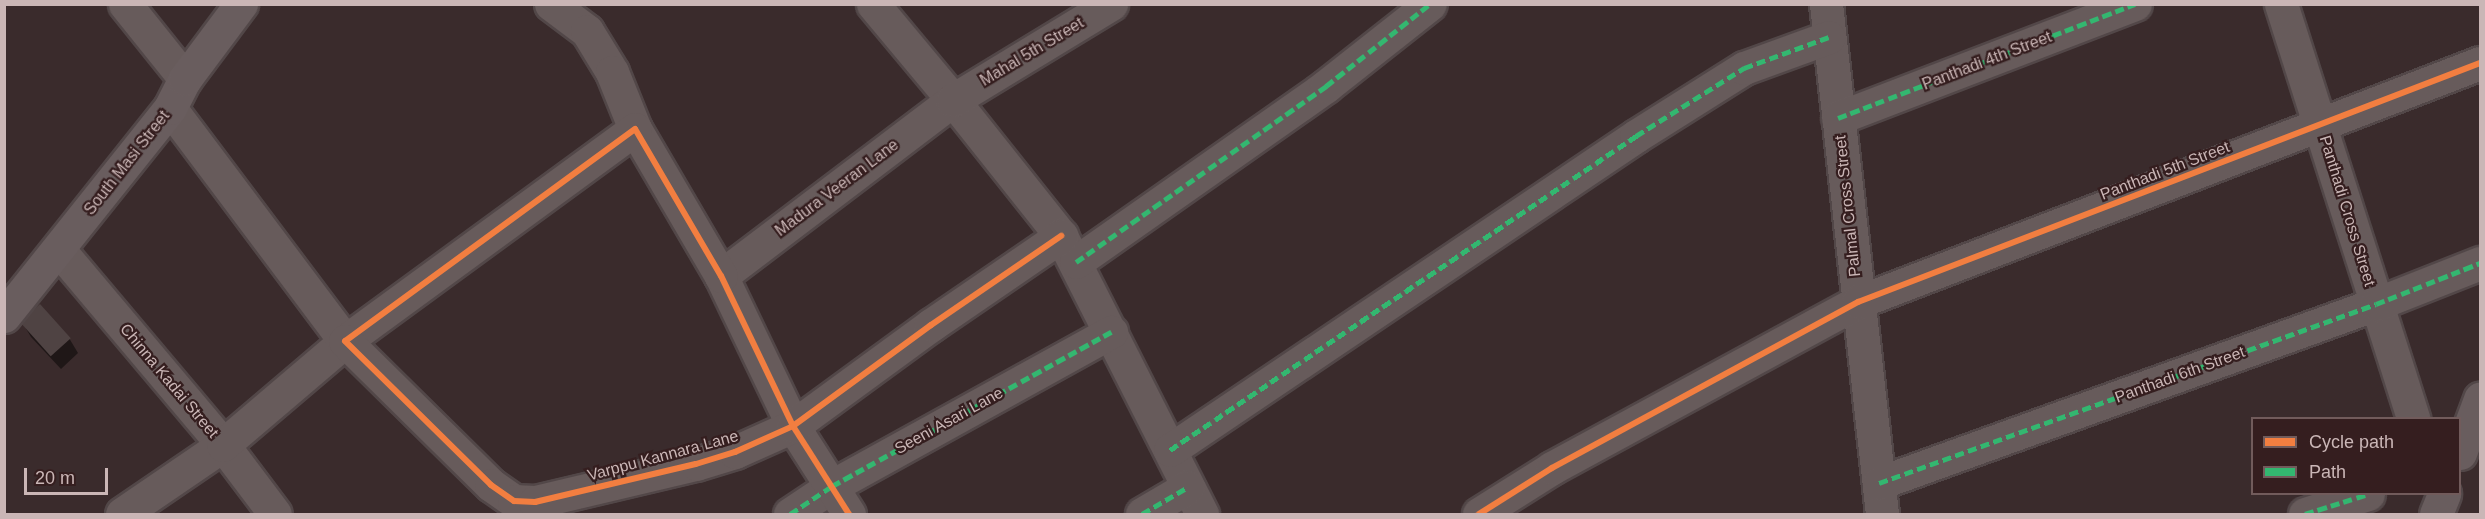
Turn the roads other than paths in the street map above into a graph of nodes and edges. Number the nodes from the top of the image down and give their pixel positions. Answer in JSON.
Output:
{"nodes":[{"id":1,"x":125,"y":4,"type":"edge"},
{"id":2,"x":241,"y":4,"type":"edge"},
{"id":3,"x":551,"y":4,"type":"edge"},
{"id":4,"x":873,"y":4,"type":"edge"},
{"id":5,"x":1111,"y":4,"type":"edge"},
{"id":6,"x":1430,"y":4,"type":"edge"},
{"id":7,"x":1826,"y":4,"type":"edge"},
{"id":8,"x":2135,"y":4,"type":"edge"},
{"id":9,"x":2281,"y":4,"type":"edge"},
{"id":10,"x":1829,"y":37,"type":"junction"},
{"id":11,"x":2481,"y":63,"type":"edge"},
{"id":12,"x":185,"y":79,"type":"junction"},
{"id":13,"x":953,"y":100,"type":"junction"},
{"id":14,"x":170,"y":108,"type":"junction"},
{"id":15,"x":1838,"y":118,"type":"junction"},
{"id":16,"x":2320,"y":126,"type":"junction"},
{"id":17,"x":635,"y":129,"type":"junction"},
{"id":18,"x":1068,"y":249,"type":"junction"},
{"id":19,"x":60,"y":250,"type":"junction"},
{"id":20,"x":2481,"y":263,"type":"edge"},
{"id":21,"x":721,"y":276,"type":"junction"},
{"id":22,"x":9,"y":299,"type":"edge"},
{"id":23,"x":1858,"y":302,"type":"junction"},
{"id":24,"x":2376,"y":304,"type":"junction"},
{"id":25,"x":1111,"y":332,"type":"junction"},
{"id":26,"x":345,"y":341,"type":"junction"},
{"id":27,"x":2481,"y":399,"type":"edge"},
{"id":28,"x":2413,"y":417,"type":"edge"},
{"id":29,"x":793,"y":426,"type":"junction"},
{"id":30,"x":224,"y":445,"type":"junction"},
{"id":31,"x":1170,"y":450,"type":"junction"},
{"id":32,"x":2461,"y":450,"type":"edge"},
{"id":33,"x":1879,"y":483,"type":"junction"},
{"id":34,"x":832,"y":486,"type":"junction"},
{"id":35,"x":2365,"y":495,"type":"edge"},
{"id":36,"x":2444,"y":495,"type":"edge"},
{"id":37,"x":1195,"y":501,"type":"edge"},
{"id":38,"x":122,"y":514,"type":"edge"},
{"id":39,"x":275,"y":514,"type":"edge"},
{"id":40,"x":790,"y":514,"type":"edge"},
{"id":41,"x":849,"y":514,"type":"edge"},
{"id":42,"x":1142,"y":514,"type":"edge"},
{"id":43,"x":1479,"y":514,"type":"edge"},
{"id":44,"x":1882,"y":514,"type":"edge"},
{"id":45,"x":2305,"y":514,"type":"edge"},
{"id":46,"x":2436,"y":514,"type":"edge"}],
"edges":[{"from":1,"to":12,"type":"street"},
{"from":2,"to":12,"type":"main road","name":"South Masi Street"},
{"from":3,"to":17,"type":"street"},
{"from":4,"to":13,"type":"street"},
{"from":5,"to":13,"type":"street","name":"Mahal 5th Street"},
{"from":6,"to":18,"type":"street","name":"Varppu Kannara Lane"},
{"from":7,"to":10,"type":"street","name":"Palmal Cross Street"},
{"from":8,"to":15,"type":"street","name":"Panthadi 4th Street"},
{"from":9,"to":16,"type":"street","name":"Panthadi Cross Street"},
{"from":10,"to":15,"type":"street","name":"Palmal Cross Street"},
{"from":10,"to":31,"type":"street"},
{"from":11,"to":16,"type":"street","name":"Panthadi 5th Street"},
{"from":12,"to":14,"type":"main road","name":"South Masi Street"},
{"from":13,"to":18,"type":"street"},
{"from":13,"to":21,"type":"street","name":"Madura Veeran Lane"},
{"from":14,"to":19,"type":"main road","name":"South Masi Street"},
{"from":14,"to":26,"type":"street","name":"Varppu Kannara Lane"},
{"from":15,"to":23,"type":"street","name":"Palmal Cross Street"},
{"from":16,"to":23,"type":"street","name":"Panthadi 5th Street"},
{"from":16,"to":24,"type":"street","name":"Panthadi Cross Street"},
{"from":17,"to":21,"type":"street"},
{"from":17,"to":26,"type":"street"},
{"from":18,"to":25,"type":"street"},
{"from":18,"to":29,"type":"street","name":"Varppu Kannara Lane"},
{"from":19,"to":22,"type":"main road","name":"South Masi Street"},
{"from":19,"to":30,"type":"street","name":"Chinna Kadai Street"},
{"from":20,"to":24,"type":"street","name":"Panthadi 6th Street"},
{"from":21,"to":29,"type":"street"},
{"from":23,"to":33,"type":"street","name":"Palmal Cross Street"},
{"from":23,"to":43,"type":"street","name":"Panthadi 5th Street"},
{"from":24,"to":28,"type":"street","name":"Panthadi Cross Street"},
{"from":24,"to":33,"type":"street","name":"Panthadi 6th Street"},
{"from":25,"to":31,"type":"street"},
{"from":25,"to":34,"type":"street","name":"Seeni Asari Lane"},
{"from":26,"to":29,"type":"street","name":"Varppu Kannara Lane"},
{"from":26,"to":30,"type":"street"},
{"from":27,"to":32,"type":"main road"},
{"from":29,"to":34,"type":"street"},
{"from":30,"to":38,"type":"street"},
{"from":30,"to":39,"type":"street","name":"Chinna Kadai Street"},
{"from":31,"to":37,"type":"street"},
{"from":33,"to":44,"type":"street","name":"Palmal Cross Street"},
{"from":34,"to":40,"type":"street","name":"Seeni Asari Lane"},
{"from":34,"to":41,"type":"street"},
{"from":35,"to":45,"type":"street"},
{"from":36,"to":46,"type":"main road"},
{"from":37,"to":42,"type":"street"}]}
